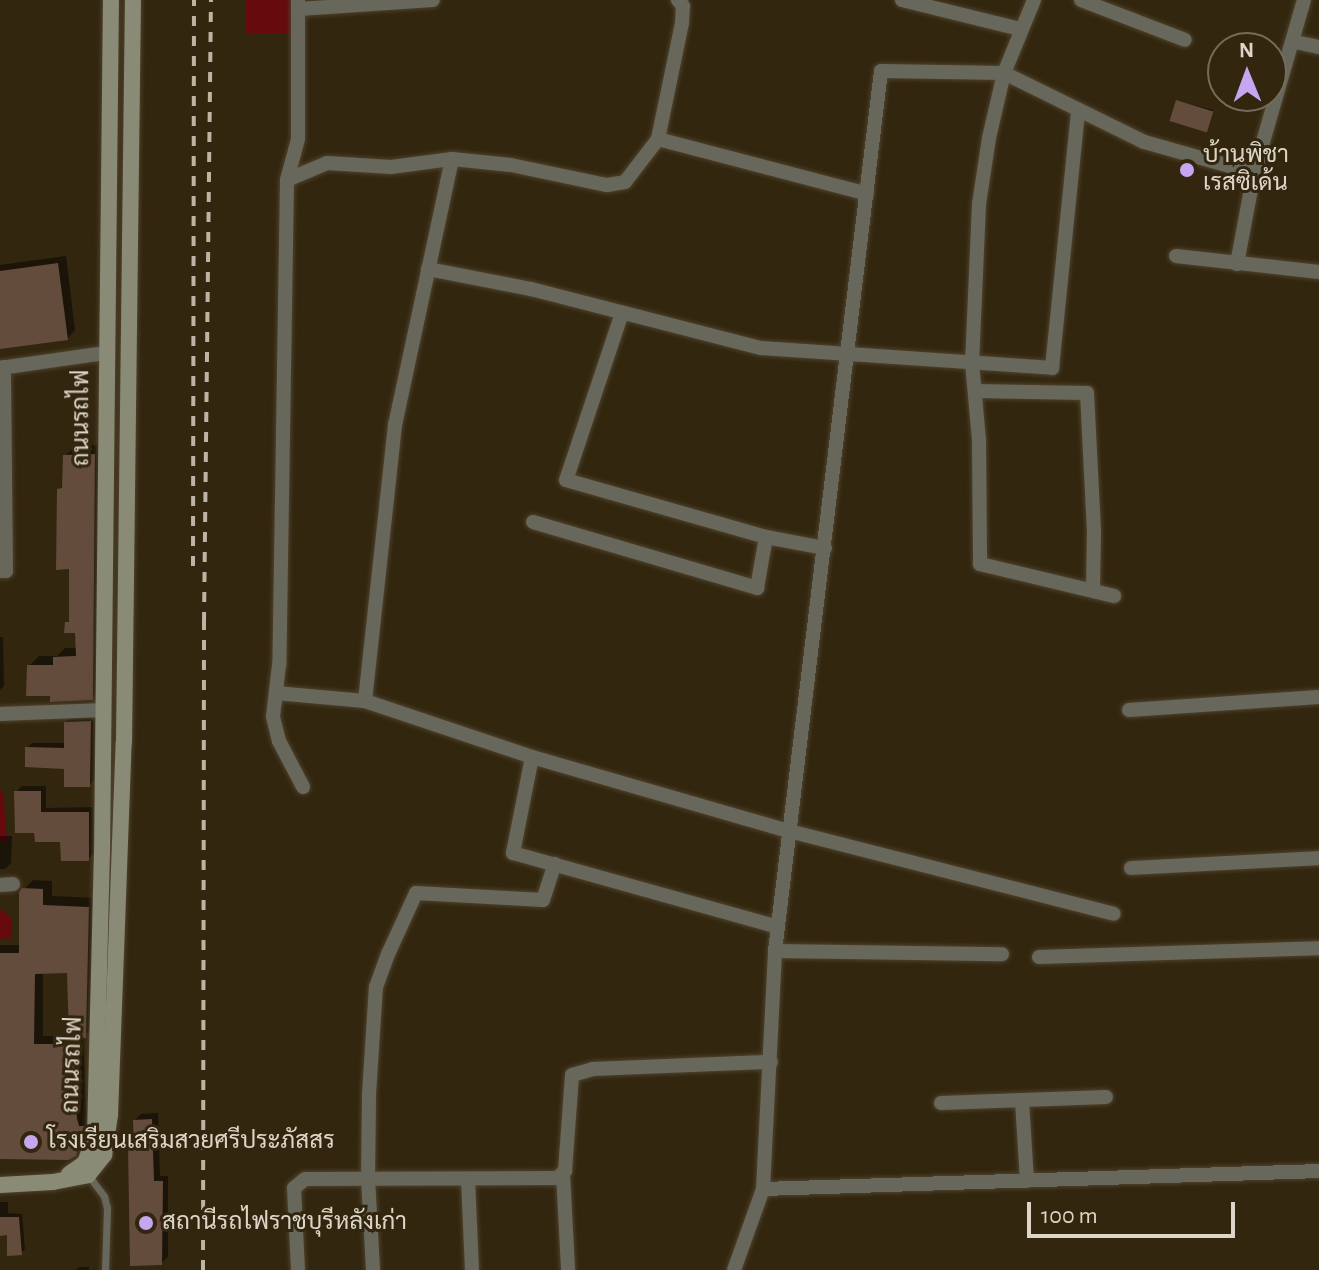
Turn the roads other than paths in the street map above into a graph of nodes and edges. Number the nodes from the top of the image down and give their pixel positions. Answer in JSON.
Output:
{"nodes":[{"id":1,"x":111,"y":0,"type":"edge"},
{"id":2,"x":133,"y":0,"type":"edge"},
{"id":3,"x":433,"y":0,"type":"edge"},
{"id":4,"x":678,"y":0,"type":"edge"},
{"id":5,"x":902,"y":0,"type":"edge"},
{"id":6,"x":1034,"y":0,"type":"edge"},
{"id":7,"x":1081,"y":0,"type":"edge"},
{"id":8,"x":1304,"y":0,"type":"edge"},
{"id":9,"x":298,"y":5,"type":"edge"},
{"id":10,"x":1020,"y":29,"type":"junction"},
{"id":11,"x":1185,"y":40,"type":"dead end"},
{"id":12,"x":1295,"y":42,"type":"junction"},
{"id":13,"x":1319,"y":47,"type":"edge"},
{"id":14,"x":1004,"y":73,"type":"junction"},
{"id":15,"x":1078,"y":113,"type":"junction"},
{"id":16,"x":658,"y":139,"type":"junction"},
{"id":17,"x":452,"y":159,"type":"junction"},
{"id":18,"x":1254,"y":173,"type":"junction"},
{"id":19,"x":287,"y":180,"type":"junction"},
{"id":20,"x":867,"y":194,"type":"junction"},
{"id":21,"x":1176,"y":256,"type":"dead end"},
{"id":22,"x":1237,"y":264,"type":"junction"},
{"id":23,"x":428,"y":269,"type":"junction"},
{"id":24,"x":1319,"y":272,"type":"edge"},
{"id":25,"x":622,"y":313,"type":"junction"},
{"id":26,"x":106,"y":353,"type":"junction"},
{"id":27,"x":848,"y":356,"type":"junction"},
{"id":28,"x":972,"y":363,"type":"junction"},
{"id":29,"x":2,"y":367,"type":"edge"},
{"id":30,"x":975,"y":391,"type":"junction"},
{"id":31,"x":3,"y":479,"type":"edge"},
{"id":32,"x":106,"y":509,"type":"junction"},
{"id":33,"x":128,"y":510,"type":"junction"},
{"id":34,"x":533,"y":522,"type":"dead end"},
{"id":35,"x":766,"y":537,"type":"junction"},
{"id":36,"x":825,"y":548,"type":"junction"},
{"id":37,"x":0,"y":571,"type":"edge"},
{"id":38,"x":1093,"y":591,"type":"junction"},
{"id":39,"x":1114,"y":596,"type":"dead end"},
{"id":40,"x":276,"y":693,"type":"junction"},
{"id":41,"x":1319,"y":697,"type":"edge"},
{"id":42,"x":365,"y":701,"type":"junction"},
{"id":43,"x":104,"y":710,"type":"junction"},
{"id":44,"x":1129,"y":710,"type":"dead end"},
{"id":45,"x":0,"y":714,"type":"edge"},
{"id":46,"x":532,"y":757,"type":"junction"},
{"id":47,"x":303,"y":787,"type":"dead end"},
{"id":48,"x":789,"y":831,"type":"junction"},
{"id":49,"x":1319,"y":858,"type":"edge"},
{"id":50,"x":555,"y":864,"type":"junction"},
{"id":51,"x":1131,"y":868,"type":"dead end"},
{"id":52,"x":1114,"y":914,"type":"dead end"},
{"id":53,"x":778,"y":927,"type":"junction"},
{"id":54,"x":1319,"y":948,"type":"edge"},
{"id":55,"x":775,"y":951,"type":"junction"},
{"id":56,"x":1002,"y":954,"type":"dead end"},
{"id":57,"x":1039,"y":957,"type":"dead end"},
{"id":58,"x":771,"y":1062,"type":"junction"},
{"id":59,"x":1106,"y":1097,"type":"dead end"},
{"id":60,"x":1022,"y":1101,"type":"junction"},
{"id":61,"x":941,"y":1103,"type":"dead end"},
{"id":62,"x":1319,"y":1171,"type":"edge"},
{"id":63,"x":563,"y":1173,"type":"junction"},
{"id":64,"x":88,"y":1175,"type":"junction"},
{"id":65,"x":368,"y":1179,"type":"junction"},
{"id":66,"x":468,"y":1179,"type":"junction"},
{"id":67,"x":1027,"y":1181,"type":"junction"},
{"id":68,"x":53,"y":1182,"type":"junction"},
{"id":69,"x":0,"y":1185,"type":"edge"},
{"id":70,"x":763,"y":1189,"type":"junction"},
{"id":71,"x":105,"y":1270,"type":"edge"},
{"id":72,"x":298,"y":1270,"type":"edge"},
{"id":73,"x":373,"y":1270,"type":"edge"},
{"id":74,"x":472,"y":1270,"type":"edge"},
{"id":75,"x":568,"y":1270,"type":"edge"},
{"id":76,"x":734,"y":1270,"type":"edge"}],
"edges":[{"from":1,"to":26,"type":"street","name":"ถนนรถไฟ"},
{"from":2,"to":33,"type":"street","name":"ถนนรถไฟ"},
{"from":3,"to":9,"type":"street"},
{"from":4,"to":16,"type":"street"},
{"from":5,"to":10,"type":"street"},
{"from":6,"to":10,"type":"street"},
{"from":7,"to":11,"type":"street"},
{"from":8,"to":12,"type":"street"},
{"from":9,"to":19,"type":"street"},
{"from":10,"to":14,"type":"street"},
{"from":12,"to":13,"type":"street"},
{"from":12,"to":18,"type":"street"},
{"from":14,"to":15,"type":"street"},
{"from":14,"to":20,"type":"street"},
{"from":14,"to":28,"type":"street"},
{"from":15,"to":18,"type":"street"},
{"from":15,"to":28,"type":"street"},
{"from":16,"to":17,"type":"street"},
{"from":16,"to":20,"type":"street"},
{"from":17,"to":19,"type":"street"},
{"from":17,"to":23,"type":"street"},
{"from":18,"to":22,"type":"street"},
{"from":19,"to":40,"type":"street"},
{"from":20,"to":27,"type":"street"},
{"from":21,"to":22,"type":"street"},
{"from":22,"to":24,"type":"street"},
{"from":23,"to":25,"type":"street"},
{"from":23,"to":42,"type":"street"},
{"from":25,"to":27,"type":"street"},
{"from":25,"to":35,"type":"street"},
{"from":26,"to":29,"type":"street"},
{"from":26,"to":32,"type":"street","name":"ถนนรถไฟ"},
{"from":27,"to":28,"type":"street"},
{"from":27,"to":36,"type":"street"},
{"from":28,"to":30,"type":"street"},
{"from":29,"to":31,"type":"street"},
{"from":30,"to":38,"type":"street"},
{"from":30,"to":38,"type":"street"},
{"from":31,"to":37,"type":"street"},
{"from":32,"to":33,"type":"street"},
{"from":32,"to":43,"type":"street","name":"ถนนรถไฟ"},
{"from":33,"to":64,"type":"street","name":"ถนนรถไฟ"},
{"from":34,"to":35,"type":"street"},
{"from":35,"to":36,"type":"street"},
{"from":36,"to":48,"type":"street"},
{"from":38,"to":39,"type":"street"},
{"from":40,"to":42,"type":"street"},
{"from":40,"to":47,"type":"street"},
{"from":41,"to":44,"type":"street"},
{"from":42,"to":46,"type":"street"},
{"from":43,"to":45,"type":"street"},
{"from":43,"to":68,"type":"street","name":"ถนนรถไฟ"},
{"from":46,"to":48,"type":"street"},
{"from":46,"to":50,"type":"street"},
{"from":48,"to":52,"type":"street"},
{"from":48,"to":53,"type":"street"},
{"from":49,"to":51,"type":"street"},
{"from":50,"to":53,"type":"street"},
{"from":50,"to":65,"type":"street"},
{"from":53,"to":55,"type":"street"},
{"from":54,"to":57,"type":"street"},
{"from":55,"to":56,"type":"street"},
{"from":55,"to":58,"type":"street"},
{"from":58,"to":63,"type":"street"},
{"from":58,"to":70,"type":"street"},
{"from":59,"to":60,"type":"street"},
{"from":60,"to":61,"type":"street"},
{"from":60,"to":67,"type":"street"},
{"from":62,"to":67,"type":"street"},
{"from":63,"to":66,"type":"street"},
{"from":63,"to":75,"type":"street"},
{"from":64,"to":68,"type":"street"},
{"from":64,"to":71,"type":"lane"},
{"from":65,"to":66,"type":"street"},
{"from":65,"to":72,"type":"street"},
{"from":65,"to":73,"type":"street"},
{"from":66,"to":74,"type":"street"},
{"from":67,"to":70,"type":"street"},
{"from":68,"to":69,"type":"street"},
{"from":70,"to":76,"type":"street"}]}
